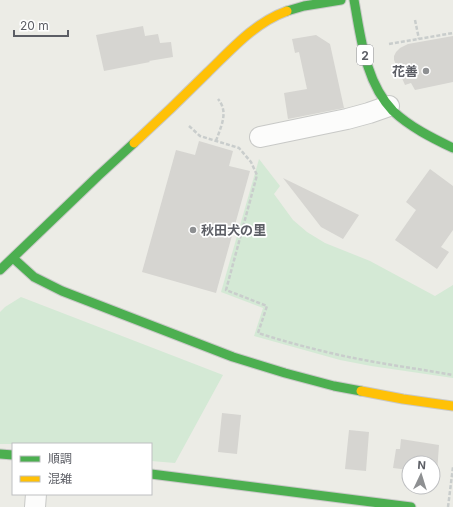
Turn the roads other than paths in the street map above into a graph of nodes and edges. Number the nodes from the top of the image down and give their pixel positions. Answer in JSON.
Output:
{"nodes":[{"id":1,"x":341,"y":0,"type":"edge"},
{"id":2,"x":354,"y":0,"type":"edge"},
{"id":3,"x":389,"y":106,"type":"junction"},
{"id":4,"x":260,"y":137,"type":"dead end"},
{"id":5,"x":453,"y":148,"type":"edge"},
{"id":6,"x":13,"y":258,"type":"junction"},
{"id":7,"x":0,"y":270,"type":"edge"},
{"id":8,"x":453,"y":406,"type":"edge"},
{"id":9,"x":0,"y":454,"type":"edge"},
{"id":10,"x":12,"y":455,"type":"edge"},
{"id":11,"x":152,"y":474,"type":"edge"},
{"id":12,"x":36,"y":495,"type":"edge"},
{"id":13,"x":35,"y":507,"type":"edge"},
{"id":14,"x":411,"y":507,"type":"edge"}],
"edges":[{"from":1,"to":6,"type":"street"},
{"from":2,"to":3,"type":"street","number":"2"},
{"from":3,"to":4,"type":"street"},
{"from":3,"to":5,"type":"street","number":"2"},
{"from":6,"to":7,"type":"street"},
{"from":6,"to":8,"type":"street"},
{"from":9,"to":10,"type":"street"},
{"from":11,"to":14,"type":"street"},
{"from":12,"to":13,"type":"street"}]}
